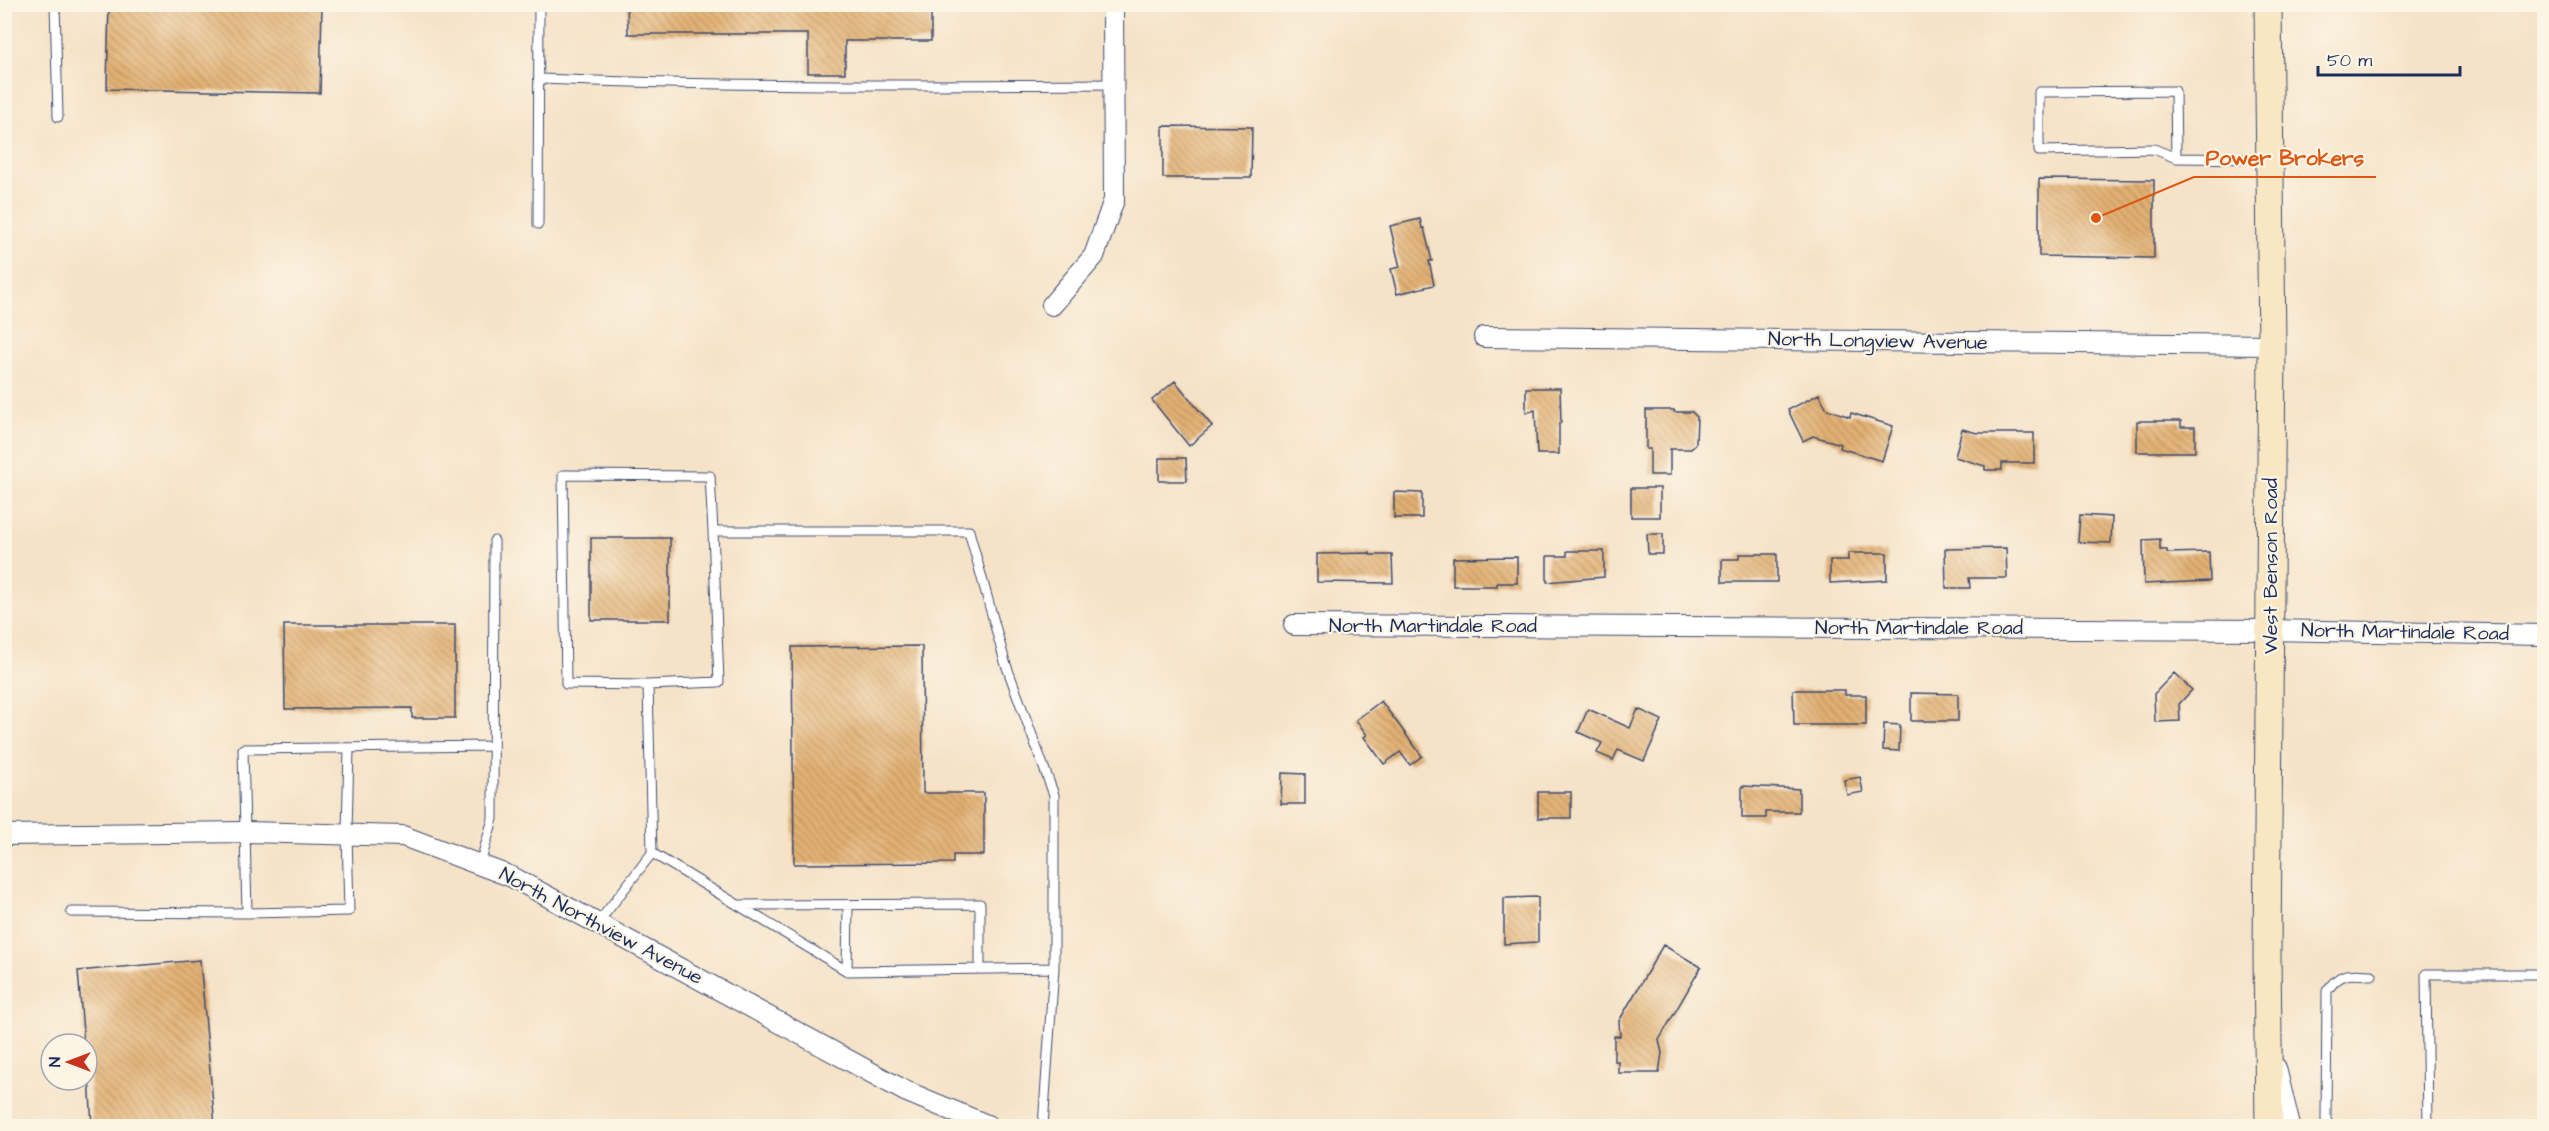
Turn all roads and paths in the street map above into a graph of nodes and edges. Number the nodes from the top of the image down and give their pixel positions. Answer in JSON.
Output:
{"nodes":[{"id":1,"x":55,"y":4,"type":"edge"},
{"id":2,"x":539,"y":4,"type":"edge"},
{"id":3,"x":1113,"y":4,"type":"edge"},
{"id":4,"x":2268,"y":4,"type":"edge"},
{"id":5,"x":541,"y":79,"type":"junction"},
{"id":6,"x":1113,"y":84,"type":"junction"},
{"id":7,"x":58,"y":117,"type":"dead end"},
{"id":8,"x":2176,"y":158,"type":"junction"},
{"id":9,"x":2270,"y":159,"type":"junction"},
{"id":10,"x":538,"y":224,"type":"dead end"},
{"id":11,"x":1052,"y":305,"type":"dead end"},
{"id":12,"x":1484,"y":337,"type":"dead end"},
{"id":13,"x":2272,"y":345,"type":"junction"},
{"id":14,"x":713,"y":531,"type":"junction"},
{"id":15,"x":494,"y":541,"type":"dead end"},
{"id":16,"x":1294,"y":625,"type":"dead end"},
{"id":17,"x":2270,"y":630,"type":"junction"},
{"id":18,"x":2544,"y":635,"type":"edge"},
{"id":19,"x":648,"y":685,"type":"junction"},
{"id":20,"x":493,"y":746,"type":"junction"},
{"id":21,"x":349,"y":748,"type":"junction"},
{"id":22,"x":245,"y":832,"type":"junction"},
{"id":23,"x":347,"y":833,"type":"junction"},
{"id":24,"x":4,"y":834,"type":"edge"},
{"id":25,"x":652,"y":853,"type":"junction"},
{"id":26,"x":480,"y":864,"type":"junction"},
{"id":27,"x":739,"y":905,"type":"junction"},
{"id":28,"x":848,"y":905,"type":"junction"},
{"id":29,"x":71,"y":912,"type":"dead end"},
{"id":30,"x":247,"y":913,"type":"junction"},
{"id":31,"x":598,"y":923,"type":"junction"},
{"id":32,"x":1054,"y":968,"type":"junction"},
{"id":33,"x":980,"y":969,"type":"junction"},
{"id":34,"x":847,"y":971,"type":"junction"},
{"id":35,"x":2544,"y":974,"type":"edge"},
{"id":36,"x":2372,"y":975,"type":"dead end"},
{"id":37,"x":2269,"y":1037,"type":"junction"},
{"id":38,"x":989,"y":1126,"type":"edge"},
{"id":39,"x":1043,"y":1126,"type":"edge"},
{"id":40,"x":2269,"y":1126,"type":"edge"},
{"id":41,"x":2290,"y":1126,"type":"edge"},
{"id":42,"x":2330,"y":1126,"type":"edge"},
{"id":43,"x":2428,"y":1126,"type":"edge"}],
"edges":[{"from":1,"to":7,"type":"lane"},
{"from":2,"to":5,"type":"lane"},
{"from":3,"to":6,"type":"street"},
{"from":4,"to":9,"type":"main road","name":"West Benson Road"},
{"from":5,"to":6,"type":"lane"},
{"from":5,"to":10,"type":"lane"},
{"from":6,"to":11,"type":"street"},
{"from":8,"to":8,"type":"lane"},
{"from":8,"to":9,"type":"lane"},
{"from":9,"to":13,"type":"main road","name":"West Benson Road"},
{"from":12,"to":13,"type":"street","name":"North Longview Avenue"},
{"from":13,"to":17,"type":"main road","name":"West Benson Road"},
{"from":14,"to":19,"type":"lane"},
{"from":14,"to":19,"type":"lane"},
{"from":14,"to":32,"type":"lane"},
{"from":15,"to":20,"type":"lane"},
{"from":16,"to":17,"type":"street","name":"North Martindale Road"},
{"from":17,"to":18,"type":"street","name":"North Martindale Road"},
{"from":17,"to":37,"type":"main road","name":"West Benson Road"},
{"from":19,"to":25,"type":"lane"},
{"from":20,"to":21,"type":"lane"},
{"from":20,"to":26,"type":"lane"},
{"from":21,"to":22,"type":"lane"},
{"from":21,"to":23,"type":"lane"},
{"from":22,"to":23,"type":"street","name":"North Northview Avenue"},
{"from":22,"to":24,"type":"street","name":"North Northview Avenue"},
{"from":22,"to":30,"type":"lane"},
{"from":23,"to":26,"type":"street","name":"North Northview Avenue"},
{"from":23,"to":30,"type":"lane"},
{"from":25,"to":27,"type":"lane"},
{"from":25,"to":31,"type":"lane"},
{"from":26,"to":31,"type":"street","name":"North Northview Avenue"},
{"from":27,"to":28,"type":"lane"},
{"from":27,"to":34,"type":"lane"},
{"from":28,"to":33,"type":"lane"},
{"from":28,"to":34,"type":"lane"},
{"from":29,"to":30,"type":"lane"},
{"from":31,"to":38,"type":"street","name":"North Northview Avenue"},
{"from":32,"to":33,"type":"lane"},
{"from":32,"to":39,"type":"lane"},
{"from":33,"to":34,"type":"lane"},
{"from":35,"to":43,"type":"lane"},
{"from":36,"to":42,"type":"lane"},
{"from":37,"to":40,"type":"main road","name":"West Benson Road"},
{"from":37,"to":41,"type":"street"}]}
